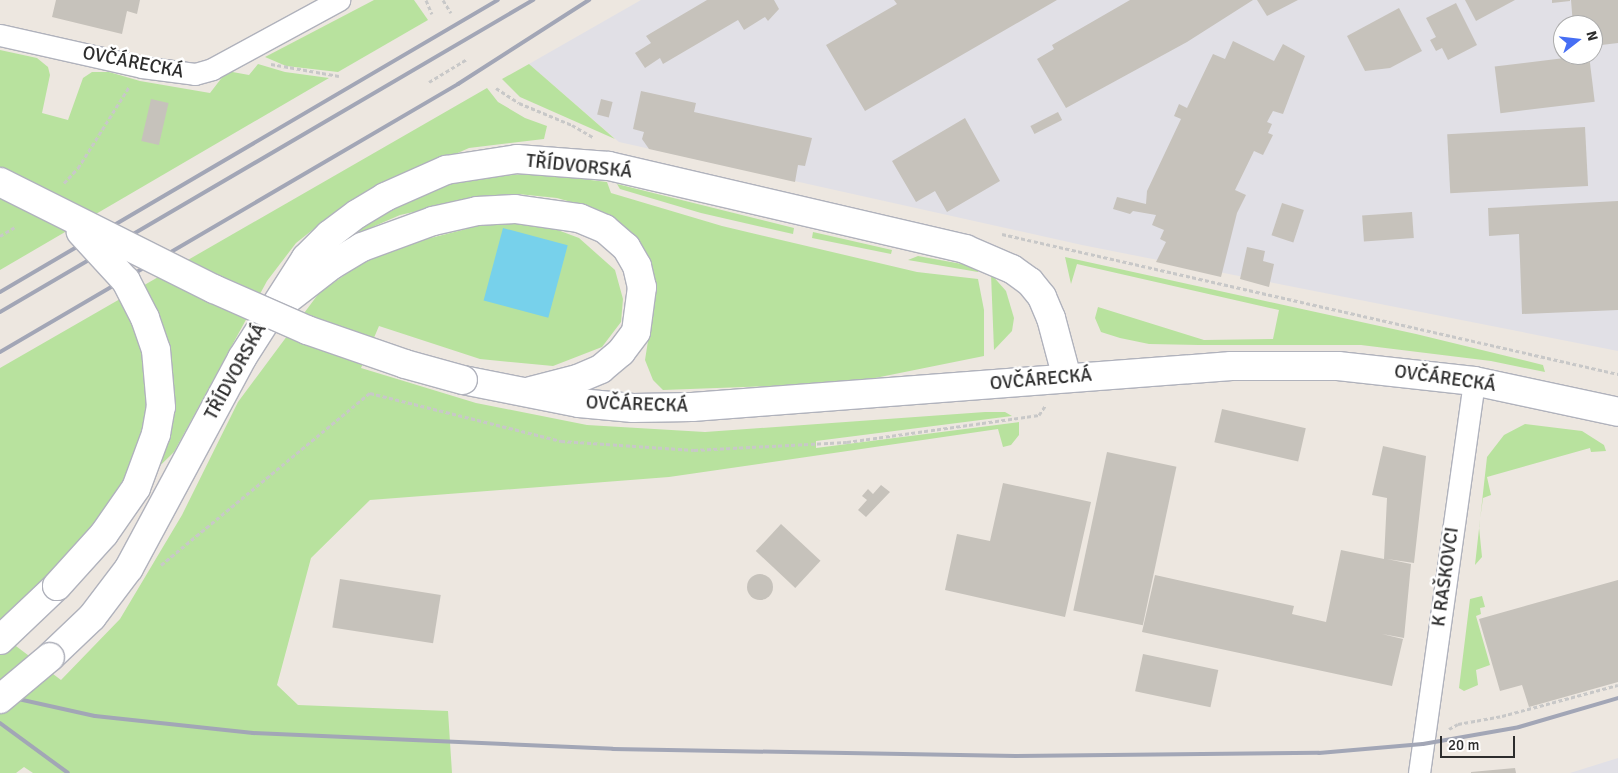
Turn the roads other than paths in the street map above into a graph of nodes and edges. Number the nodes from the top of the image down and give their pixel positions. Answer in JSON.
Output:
{"nodes":[{"id":1,"x":339,"y":0,"type":"edge"},
{"id":2,"x":0,"y":35,"type":"edge"},
{"id":3,"x":0,"y":182,"type":"edge"},
{"id":4,"x":64,"y":215,"type":"junction"},
{"id":5,"x":264,"y":322,"type":"junction"},
{"id":6,"x":1067,"y":378,"type":"junction"},
{"id":7,"x":1474,"y":381,"type":"junction"},
{"id":8,"x":520,"y":394,"type":"junction"},
{"id":9,"x":1618,"y":412,"type":"edge"},
{"id":10,"x":0,"y":640,"type":"edge"},
{"id":11,"x":0,"y":699,"type":"edge"},
{"id":12,"x":1419,"y":773,"type":"edge"}],
"edges":[{"from":1,"to":2,"type":"street","name":"OVČÁRECKÁ"},
{"from":3,"to":4,"type":"main road","bridge":true},
{"from":4,"to":8,"type":"main road","name":"OVČÁRECKÁ","bridge":true},
{"from":4,"to":10,"type":"main road","bridge":true},
{"from":5,"to":6,"type":"main road","name":"TŘÍDVORSKÁ"},
{"from":5,"to":8,"type":"main road"},
{"from":5,"to":11,"type":"main road","name":"TŘÍDVORSKÁ","bridge":true},
{"from":6,"to":7,"type":"main road","name":"OVČÁRECKÁ"},
{"from":6,"to":8,"type":"main road","name":"OVČÁRECKÁ"},
{"from":7,"to":9,"type":"main road","name":"OVČÁRECKÁ"},
{"from":7,"to":12,"type":"street","name":"K RAŠKOVCI"}]}
